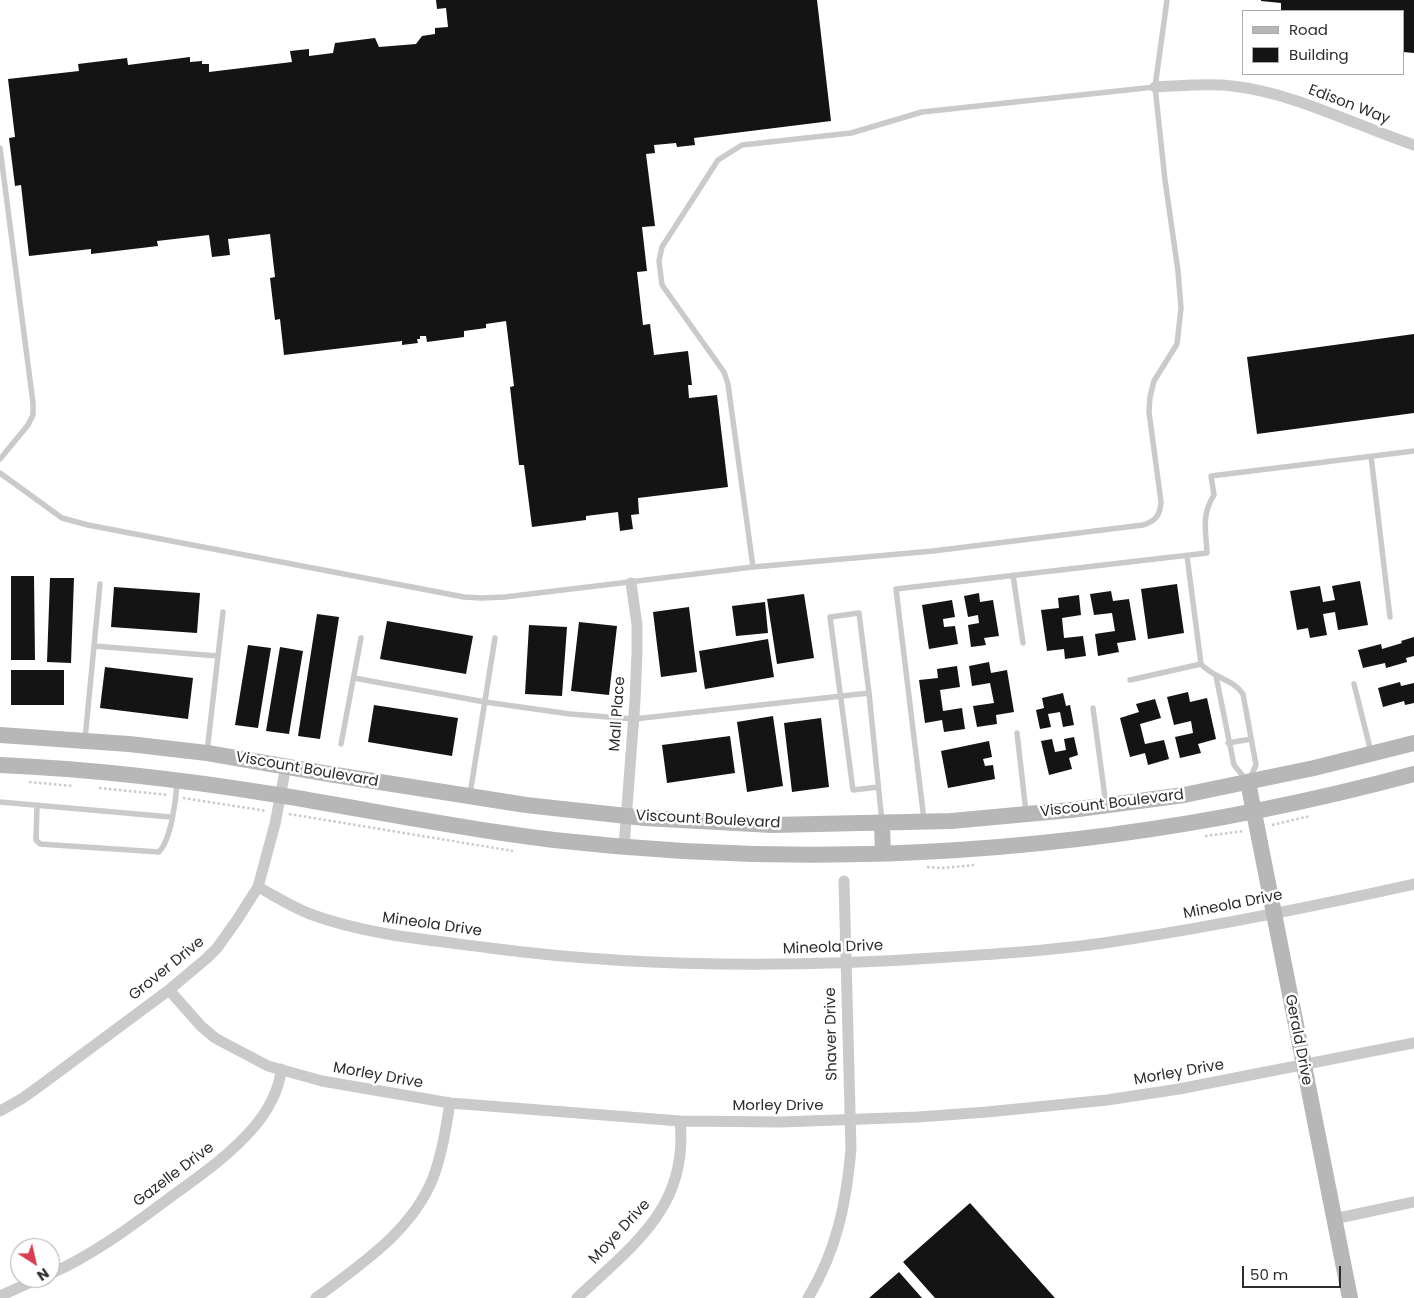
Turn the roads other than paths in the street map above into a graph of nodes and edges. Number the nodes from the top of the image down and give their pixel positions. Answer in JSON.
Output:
{"nodes":[{"id":1,"x":1167,"y":0,"type":"edge"},
{"id":2,"x":1155,"y":87,"type":"junction"},
{"id":3,"x":1414,"y":145,"type":"edge"},
{"id":4,"x":0,"y":148,"type":"edge"},
{"id":5,"x":1414,"y":451,"type":"edge"},
{"id":6,"x":1371,"y":456,"type":"junction"},
{"id":7,"x":0,"y":459,"type":"edge"},
{"id":8,"x":0,"y":473,"type":"edge"},
{"id":9,"x":1187,"y":556,"type":"junction"},
{"id":10,"x":754,"y":567,"type":"junction"},
{"id":11,"x":1013,"y":575,"type":"junction"},
{"id":12,"x":631,"y":582,"type":"junction"},
{"id":13,"x":100,"y":584,"type":"dead end"},
{"id":14,"x":223,"y":612,"type":"dead end"},
{"id":15,"x":1390,"y":617,"type":"dead end"},
{"id":16,"x":361,"y":638,"type":"dead end"},
{"id":17,"x":495,"y":638,"type":"dead end"},
{"id":18,"x":1023,"y":643,"type":"dead end"},
{"id":19,"x":94,"y":646,"type":"junction"},
{"id":20,"x":218,"y":656,"type":"junction"},
{"id":21,"x":1201,"y":664,"type":"junction"},
{"id":22,"x":1216,"y":676,"type":"junction"},
{"id":23,"x":354,"y":678,"type":"junction"},
{"id":24,"x":1130,"y":680,"type":"dead end"},
{"id":25,"x":1354,"y":684,"type":"dead end"},
{"id":26,"x":869,"y":693,"type":"junction"},
{"id":27,"x":842,"y":696,"type":"junction"},
{"id":28,"x":485,"y":702,"type":"junction"},
{"id":29,"x":1093,"y":708,"type":"dead end"},
{"id":30,"x":634,"y":719,"type":"junction"},
{"id":31,"x":1017,"y":733,"type":"dead end"},
{"id":32,"x":0,"y":735,"type":"edge"},
{"id":33,"x":1251,"y":739,"type":"junction"},
{"id":34,"x":85,"y":741,"type":"junction"},
{"id":35,"x":1228,"y":743,"type":"junction"},
{"id":36,"x":1414,"y":743,"type":"edge"},
{"id":37,"x":341,"y":744,"type":"dead end"},
{"id":38,"x":206,"y":752,"type":"junction"},
{"id":39,"x":1371,"y":754,"type":"junction"},
{"id":40,"x":0,"y":765,"type":"edge"},
{"id":41,"x":286,"y":766,"type":"junction"},
{"id":42,"x":1414,"y":774,"type":"edge"},
{"id":43,"x":177,"y":781,"type":"junction"},
{"id":44,"x":1248,"y":782,"type":"junction"},
{"id":45,"x":878,"y":787,"type":"junction"},
{"id":46,"x":279,"y":796,"type":"junction"},
{"id":47,"x":469,"y":797,"type":"junction"},
{"id":48,"x":0,"y":802,"type":"edge"},
{"id":49,"x":1106,"y":805,"type":"junction"},
{"id":50,"x":37,"y":806,"type":"junction"},
{"id":51,"x":1253,"y":812,"type":"junction"},
{"id":52,"x":625,"y":815,"type":"junction"},
{"id":53,"x":1027,"y":815,"type":"junction"},
{"id":54,"x":171,"y":817,"type":"junction"},
{"id":55,"x":924,"y":823,"type":"junction"},
{"id":56,"x":882,"y":824,"type":"junction"},
{"id":57,"x":624,"y":847,"type":"junction"},
{"id":58,"x":883,"y":854,"type":"junction"},
{"id":59,"x":844,"y":881,"type":"dead end"},
{"id":60,"x":1414,"y":884,"type":"edge"},
{"id":61,"x":258,"y":886,"type":"junction"},
{"id":62,"x":1273,"y":913,"type":"junction"},
{"id":63,"x":845,"y":964,"type":"junction"},
{"id":64,"x":170,"y":990,"type":"junction"},
{"id":65,"x":1414,"y":1043,"type":"edge"},
{"id":66,"x":1303,"y":1066,"type":"junction"},
{"id":67,"x":281,"y":1069,"type":"junction"},
{"id":68,"x":450,"y":1103,"type":"junction"},
{"id":69,"x":0,"y":1110,"type":"edge"},
{"id":70,"x":849,"y":1120,"type":"junction"},
{"id":71,"x":680,"y":1121,"type":"junction"},
{"id":72,"x":1414,"y":1202,"type":"edge"},
{"id":73,"x":1334,"y":1219,"type":"junction"},
{"id":74,"x":60,"y":1269,"type":"edge"},
{"id":75,"x":18,"y":1288,"type":"edge"},
{"id":76,"x":0,"y":1296,"type":"edge"},
{"id":77,"x":316,"y":1298,"type":"edge"},
{"id":78,"x":577,"y":1298,"type":"edge"},
{"id":79,"x":808,"y":1298,"type":"edge"},
{"id":80,"x":1350,"y":1298,"type":"edge"}],
"edges":[{"from":1,"to":2,"type":"lane"},
{"from":2,"to":3,"type":"street","name":"Edison Way"},
{"from":2,"to":10,"type":"lane"},
{"from":2,"to":10,"type":"lane"},
{"from":4,"to":7,"type":"lane"},
{"from":5,"to":6,"type":"lane"},
{"from":6,"to":9,"type":"lane"},
{"from":6,"to":15,"type":"lane"},
{"from":8,"to":12,"type":"lane"},
{"from":9,"to":11,"type":"lane"},
{"from":9,"to":21,"type":"lane"},
{"from":10,"to":12,"type":"lane"},
{"from":11,"to":18,"type":"lane"},
{"from":11,"to":55,"type":"lane"},
{"from":12,"to":30,"type":"street","name":"Mall Place"},
{"from":13,"to":19,"type":"lane"},
{"from":14,"to":20,"type":"lane"},
{"from":16,"to":23,"type":"lane"},
{"from":17,"to":28,"type":"lane"},
{"from":19,"to":20,"type":"lane"},
{"from":19,"to":34,"type":"lane"},
{"from":20,"to":38,"type":"lane"},
{"from":21,"to":22,"type":"lane"},
{"from":21,"to":24,"type":"lane"},
{"from":22,"to":33,"type":"lane"},
{"from":22,"to":35,"type":"lane"},
{"from":23,"to":28,"type":"lane"},
{"from":23,"to":37,"type":"lane"},
{"from":25,"to":39,"type":"lane"},
{"from":26,"to":27,"type":"lane"},
{"from":26,"to":27,"type":"lane"},
{"from":26,"to":45,"type":"lane"},
{"from":27,"to":30,"type":"lane"},
{"from":27,"to":45,"type":"lane"},
{"from":28,"to":30,"type":"lane"},
{"from":28,"to":47,"type":"lane"},
{"from":29,"to":49,"type":"lane"},
{"from":30,"to":52,"type":"street","name":"Mall Place"},
{"from":31,"to":53,"type":"lane"},
{"from":32,"to":34,"type":"main road","name":"Viscount Boulevard"},
{"from":33,"to":35,"type":"lane"},
{"from":33,"to":44,"type":"lane"},
{"from":34,"to":38,"type":"main road","name":"Viscount Boulevard"},
{"from":35,"to":44,"type":"lane"},
{"from":36,"to":39,"type":"main road","name":"Viscount Boulevard"},
{"from":38,"to":41,"type":"main road","name":"Viscount Boulevard"},
{"from":39,"to":44,"type":"main road","name":"Viscount Boulevard"},
{"from":40,"to":43,"type":"main road","name":"Viscount Boulevard"},
{"from":41,"to":46,"type":"street","name":"Grover Drive"},
{"from":41,"to":47,"type":"main road","name":"Viscount Boulevard"},
{"from":42,"to":51,"type":"main road","name":"Viscount Boulevard"},
{"from":43,"to":46,"type":"main road","name":"Viscount Boulevard"},
{"from":43,"to":54,"type":"lane"},
{"from":44,"to":49,"type":"main road","name":"Viscount Boulevard"},
{"from":44,"to":51,"type":"main road","name":"Gerald Drive"},
{"from":45,"to":56,"type":"lane"},
{"from":46,"to":57,"type":"main road","name":"Viscount Boulevard"},
{"from":46,"to":61,"type":"street","name":"Grover Drive"},
{"from":47,"to":52,"type":"main road","name":"Viscount Boulevard"},
{"from":48,"to":50,"type":"lane"},
{"from":49,"to":53,"type":"main road","name":"Viscount Boulevard"},
{"from":50,"to":54,"type":"lane"},
{"from":50,"to":54,"type":"lane"},
{"from":51,"to":58,"type":"main road","name":"Viscount Boulevard"},
{"from":51,"to":62,"type":"main road","name":"Gerald Drive"},
{"from":52,"to":56,"type":"main road","name":"Viscount Boulevard"},
{"from":52,"to":57,"type":"street","name":"Mall Place"},
{"from":53,"to":55,"type":"main road","name":"Viscount Boulevard"},
{"from":55,"to":56,"type":"main road","name":"Viscount Boulevard"},
{"from":56,"to":58,"type":"main road"},
{"from":57,"to":58,"type":"main road","name":"Viscount Boulevard"},
{"from":59,"to":63,"type":"street","name":"Shaver Drive"},
{"from":60,"to":62,"type":"street","name":"Mineola Drive"},
{"from":61,"to":63,"type":"street","name":"Mineola Drive"},
{"from":61,"to":64,"type":"street","name":"Grover Drive"},
{"from":62,"to":63,"type":"street","name":"Mineola Drive"},
{"from":62,"to":66,"type":"main road","name":"Gerald Drive"},
{"from":63,"to":70,"type":"street","name":"Shaver Drive"},
{"from":64,"to":67,"type":"street","name":"Morley Drive"},
{"from":64,"to":69,"type":"street","name":"Grover Drive"},
{"from":65,"to":66,"type":"street","name":"Morley Drive"},
{"from":66,"to":70,"type":"street","name":"Morley Drive"},
{"from":66,"to":73,"type":"main road","name":"Gerald Drive"},
{"from":67,"to":68,"type":"street","name":"Morley Drive"},
{"from":67,"to":74,"type":"street","name":"Gazelle Drive"},
{"from":68,"to":71,"type":"street","name":"Morley Drive"},
{"from":68,"to":77,"type":"street"},
{"from":70,"to":71,"type":"street","name":"Morley Drive"},
{"from":70,"to":79,"type":"street","name":"Shaver Drive"},
{"from":71,"to":78,"type":"street","name":"Moye Drive"},
{"from":72,"to":73,"type":"street"},
{"from":73,"to":80,"type":"main road","name":"Gerald Drive"},
{"from":75,"to":76,"type":"street"}]}
